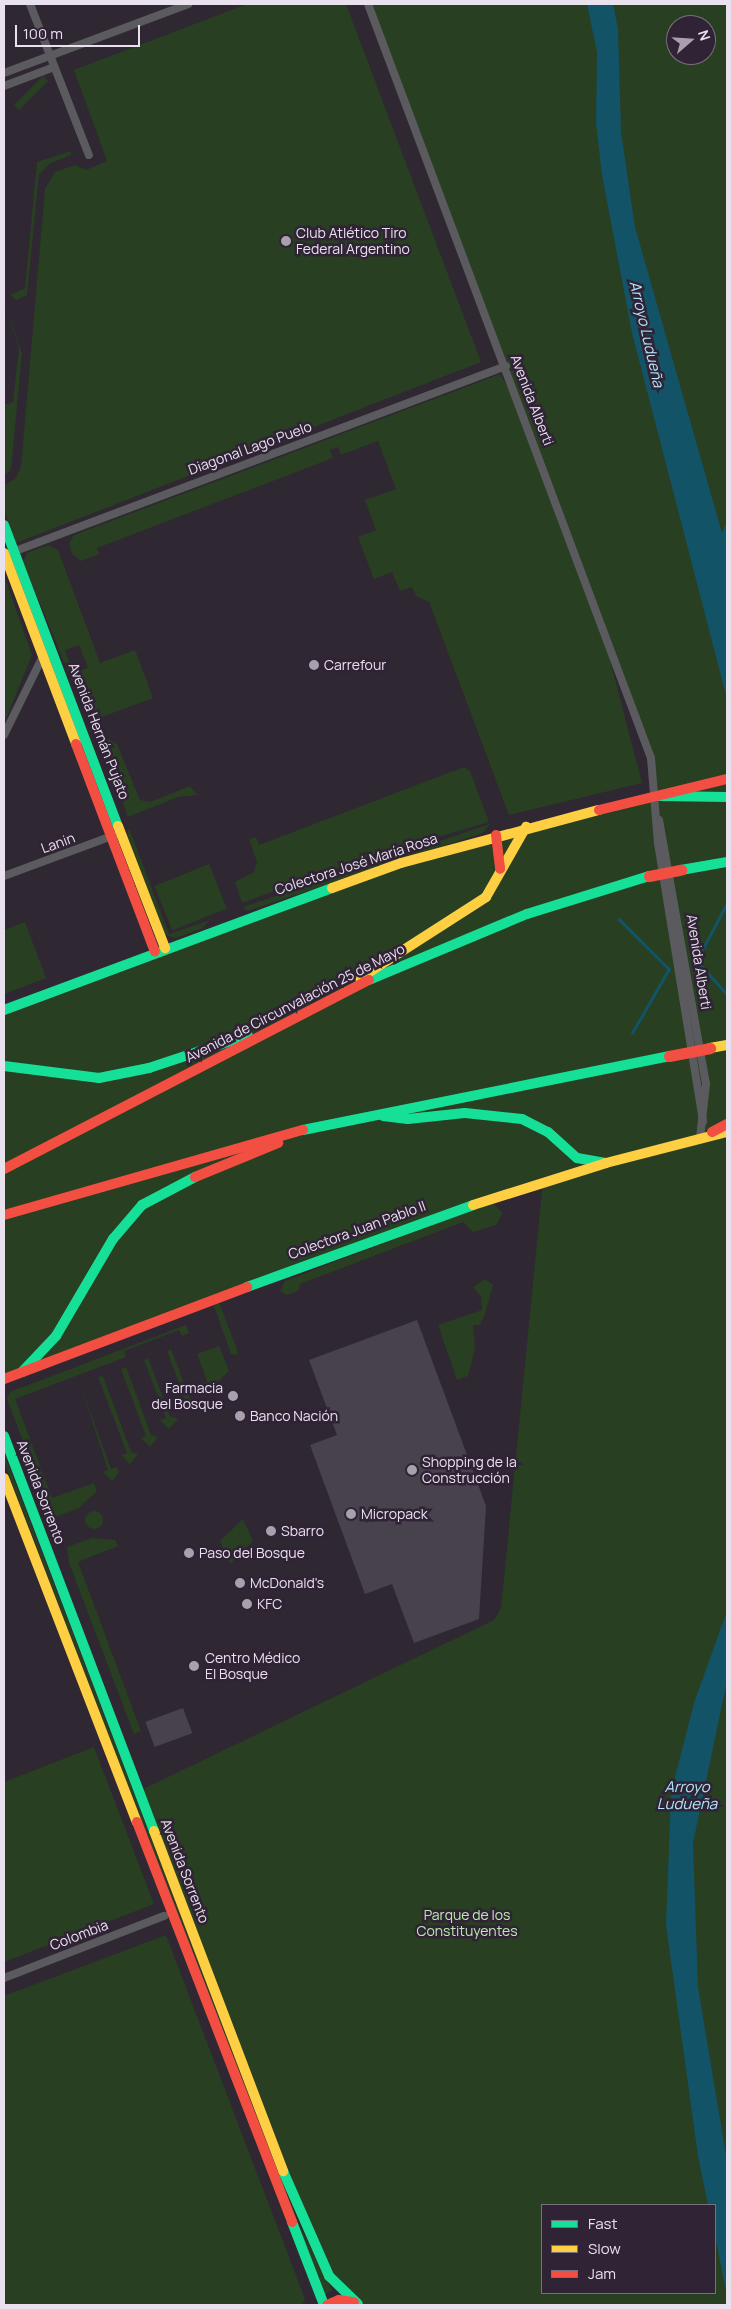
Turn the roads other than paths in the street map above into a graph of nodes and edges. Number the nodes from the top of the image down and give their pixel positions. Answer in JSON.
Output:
{"nodes":[{"id":1,"x":30,"y":4,"type":"edge"},
{"id":2,"x":188,"y":4,"type":"edge"},
{"id":3,"x":368,"y":4,"type":"edge"},
{"id":4,"x":50,"y":56,"type":"junction"},
{"id":5,"x":54,"y":67,"type":"junction"},
{"id":6,"x":4,"y":73,"type":"edge"},
{"id":7,"x":4,"y":86,"type":"edge"},
{"id":8,"x":88,"y":155,"type":"dead end"},
{"id":9,"x":506,"y":366,"type":"junction"},
{"id":10,"x":4,"y":525,"type":"edge"},
{"id":11,"x":6,"y":554,"type":"edge"},
{"id":12,"x":47,"y":653,"type":"junction"},
{"id":13,"x":4,"y":735,"type":"edge"},
{"id":14,"x":727,"y":779,"type":"edge"},
{"id":15,"x":657,"y":796,"type":"junction"},
{"id":16,"x":727,"y":797,"type":"edge"},
{"id":17,"x":526,"y":827,"type":"junction"},
{"id":18,"x":116,"y":834,"type":"junction"},
{"id":19,"x":496,"y":835,"type":"junction"},
{"id":20,"x":727,"y":862,"type":"edge"},
{"id":21,"x":4,"y":876,"type":"edge"},
{"id":22,"x":499,"y":879,"type":"junction"},
{"id":23,"x":160,"y":950,"type":"junction"},
{"id":24,"x":347,"y":990,"type":"junction"},
{"id":25,"x":4,"y":1010,"type":"edge"},
{"id":26,"x":266,"y":1032,"type":"junction"},
{"id":27,"x":727,"y":1045,"type":"edge"},
{"id":28,"x":4,"y":1066,"type":"edge"},
{"id":29,"x":372,"y":1114,"type":"junction"},
{"id":30,"x":727,"y":1124,"type":"edge"},
{"id":31,"x":300,"y":1132,"type":"junction"},
{"id":32,"x":727,"y":1132,"type":"edge"},
{"id":33,"x":700,"y":1138,"type":"junction"},
{"id":34,"x":606,"y":1163,"type":"junction"},
{"id":35,"x":4,"y":1169,"type":"edge"},
{"id":36,"x":4,"y":1215,"type":"edge"},
{"id":37,"x":22,"y":1372,"type":"junction"},
{"id":38,"x":4,"y":1379,"type":"edge"},
{"id":39,"x":4,"y":1436,"type":"edge"},
{"id":40,"x":4,"y":1478,"type":"edge"},
{"id":41,"x":164,"y":1916,"type":"dead end"},
{"id":42,"x":4,"y":1978,"type":"edge"},
{"id":43,"x":325,"y":2305,"type":"edge"},
{"id":44,"x":358,"y":2305,"type":"edge"}],
"edges":[{"from":1,"to":4,"type":"street"},
{"from":2,"to":4,"type":"street"},
{"from":3,"to":9,"type":"street","name":"Avenida Alberti"},
{"from":4,"to":5,"type":"street"},
{"from":4,"to":6,"type":"street"},
{"from":5,"to":7,"type":"street"},
{"from":5,"to":8,"type":"street"},
{"from":9,"to":11,"type":"street","name":"Diagonal Lago Puelo"},
{"from":9,"to":15,"type":"street","name":"Avenida Alberti"},
{"from":10,"to":11,"type":"main road","name":"Avenida Hernán Pujato"},
{"from":11,"to":12,"type":"main road","name":"Avenida Hernán Pujato"},
{"from":12,"to":13,"type":"street"},
{"from":12,"to":18,"type":"main road","name":"Avenida Hernán Pujato"},
{"from":14,"to":15,"type":"main road","name":"Colectora José María Rosa"},
{"from":15,"to":16,"type":"main road"},
{"from":15,"to":17,"type":"main road","name":"Colectora José María Rosa"},
{"from":15,"to":33,"type":"street","name":"Avenida Alberti"},
{"from":17,"to":19,"type":"main road","name":"Colectora José María Rosa"},
{"from":17,"to":22,"type":"main road"},
{"from":18,"to":21,"type":"street","name":"Lanin"},
{"from":18,"to":23,"type":"main road","name":"Avenida Hernán Pujato"},
{"from":19,"to":22,"type":"main road"},
{"from":19,"to":23,"type":"main road","name":"Colectora José María Rosa"},
{"from":20,"to":24,"type":"main road","name":"Avenida de Circunvalación 25 de Mayo","bridge":true},
{"from":22,"to":24,"type":"main road"},
{"from":23,"to":25,"type":"main road","name":"Colectora José María Rosa"},
{"from":24,"to":26,"type":"main road","name":"Avenida de Circunvalación 25 de Mayo"},
{"from":26,"to":28,"type":"main road"},
{"from":26,"to":35,"type":"main road","name":"Avenida de Circunvalación 25 de Mayo"},
{"from":27,"to":29,"type":"main road","bridge":true},
{"from":29,"to":31,"type":"main road"},
{"from":29,"to":34,"type":"main road"},
{"from":30,"to":33,"type":"main road"},
{"from":31,"to":36,"type":"main road"},
{"from":31,"to":37,"type":"main road"},
{"from":32,"to":33,"type":"main road","name":"Colectora Juan Pablo II"},
{"from":33,"to":34,"type":"main road","name":"Colectora Juan Pablo II"},
{"from":34,"to":37,"type":"main road","name":"Colectora Juan Pablo II"},
{"from":37,"to":38,"type":"main road","name":"Colectora Juan Pablo II"},
{"from":39,"to":44,"type":"main road","name":"Avenida Sorrento"},
{"from":40,"to":43,"type":"main road","name":"Avenida Sorrento"},
{"from":41,"to":42,"type":"street","name":"Colombia"},
{"from":43,"to":44,"type":"main road"}]}
